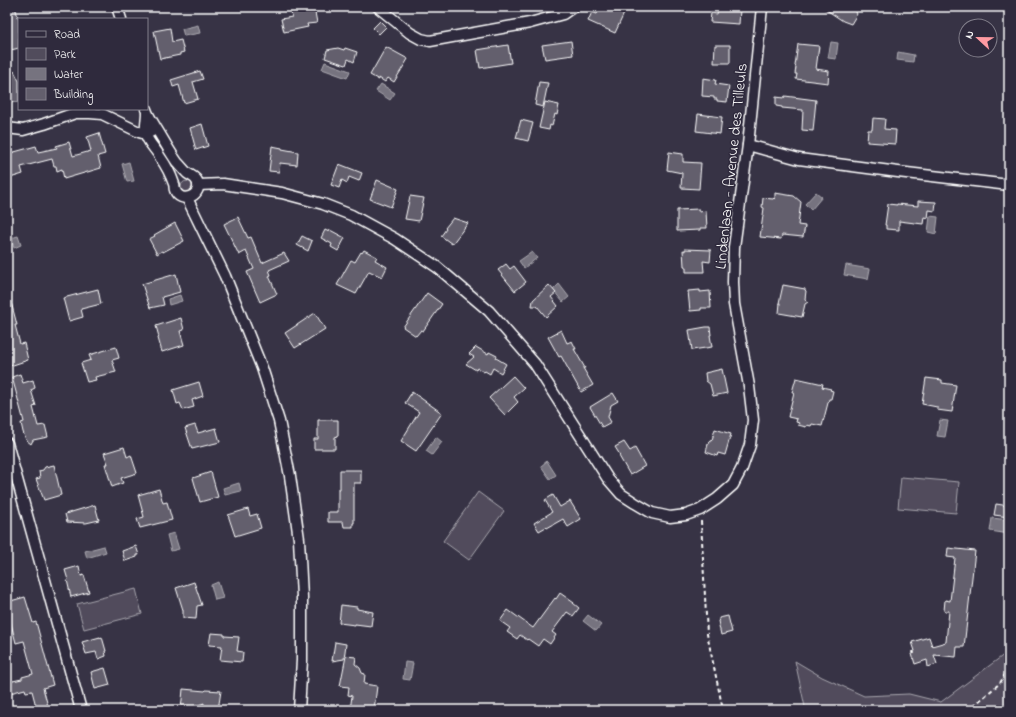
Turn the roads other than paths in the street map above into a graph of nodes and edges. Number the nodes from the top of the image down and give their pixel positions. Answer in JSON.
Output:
{"nodes":[{"id":1,"x":117,"y":7,"type":"edge"},
{"id":2,"x":378,"y":7,"type":"edge"},
{"id":3,"x":573,"y":7,"type":"edge"},
{"id":4,"x":762,"y":7,"type":"edge"},
{"id":5,"x":120,"y":18,"type":"edge"},
{"id":6,"x":147,"y":111,"type":"edge"},
{"id":7,"x":156,"y":127,"type":"junction"},
{"id":8,"x":7,"y":128,"type":"edge"},
{"id":9,"x":146,"y":134,"type":"junction"},
{"id":10,"x":748,"y":145,"type":"junction"},
{"id":11,"x":188,"y":173,"type":"junction"},
{"id":12,"x":174,"y":184,"type":"junction"},
{"id":13,"x":198,"y":184,"type":"junction"},
{"id":14,"x":1009,"y":185,"type":"edge"},
{"id":15,"x":187,"y":198,"type":"junction"},
{"id":16,"x":7,"y":444,"type":"edge"},
{"id":17,"x":81,"y":710,"type":"edge"},
{"id":18,"x":299,"y":710,"type":"edge"}],
"edges":[{"from":1,"to":5,"type":"street"},
{"from":2,"to":3,"type":"street"},
{"from":4,"to":10,"type":"street","name":"Lindenlaan - Avenue des Tilleuls"},
{"from":6,"to":7,"type":"street"},
{"from":6,"to":9,"type":"street"},
{"from":7,"to":9,"type":"street"},
{"from":7,"to":11,"type":"street"},
{"from":8,"to":9,"type":"street"},
{"from":9,"to":12,"type":"street"},
{"from":10,"to":13,"type":"street","name":"Lindenlaan - Avenue des Tilleuls"},
{"from":10,"to":14,"type":"street"},
{"from":11,"to":12,"type":"street"},
{"from":11,"to":13,"type":"street"},
{"from":12,"to":15,"type":"street"},
{"from":13,"to":15,"type":"street"},
{"from":15,"to":18,"type":"street"},
{"from":16,"to":17,"type":"street"}]}
